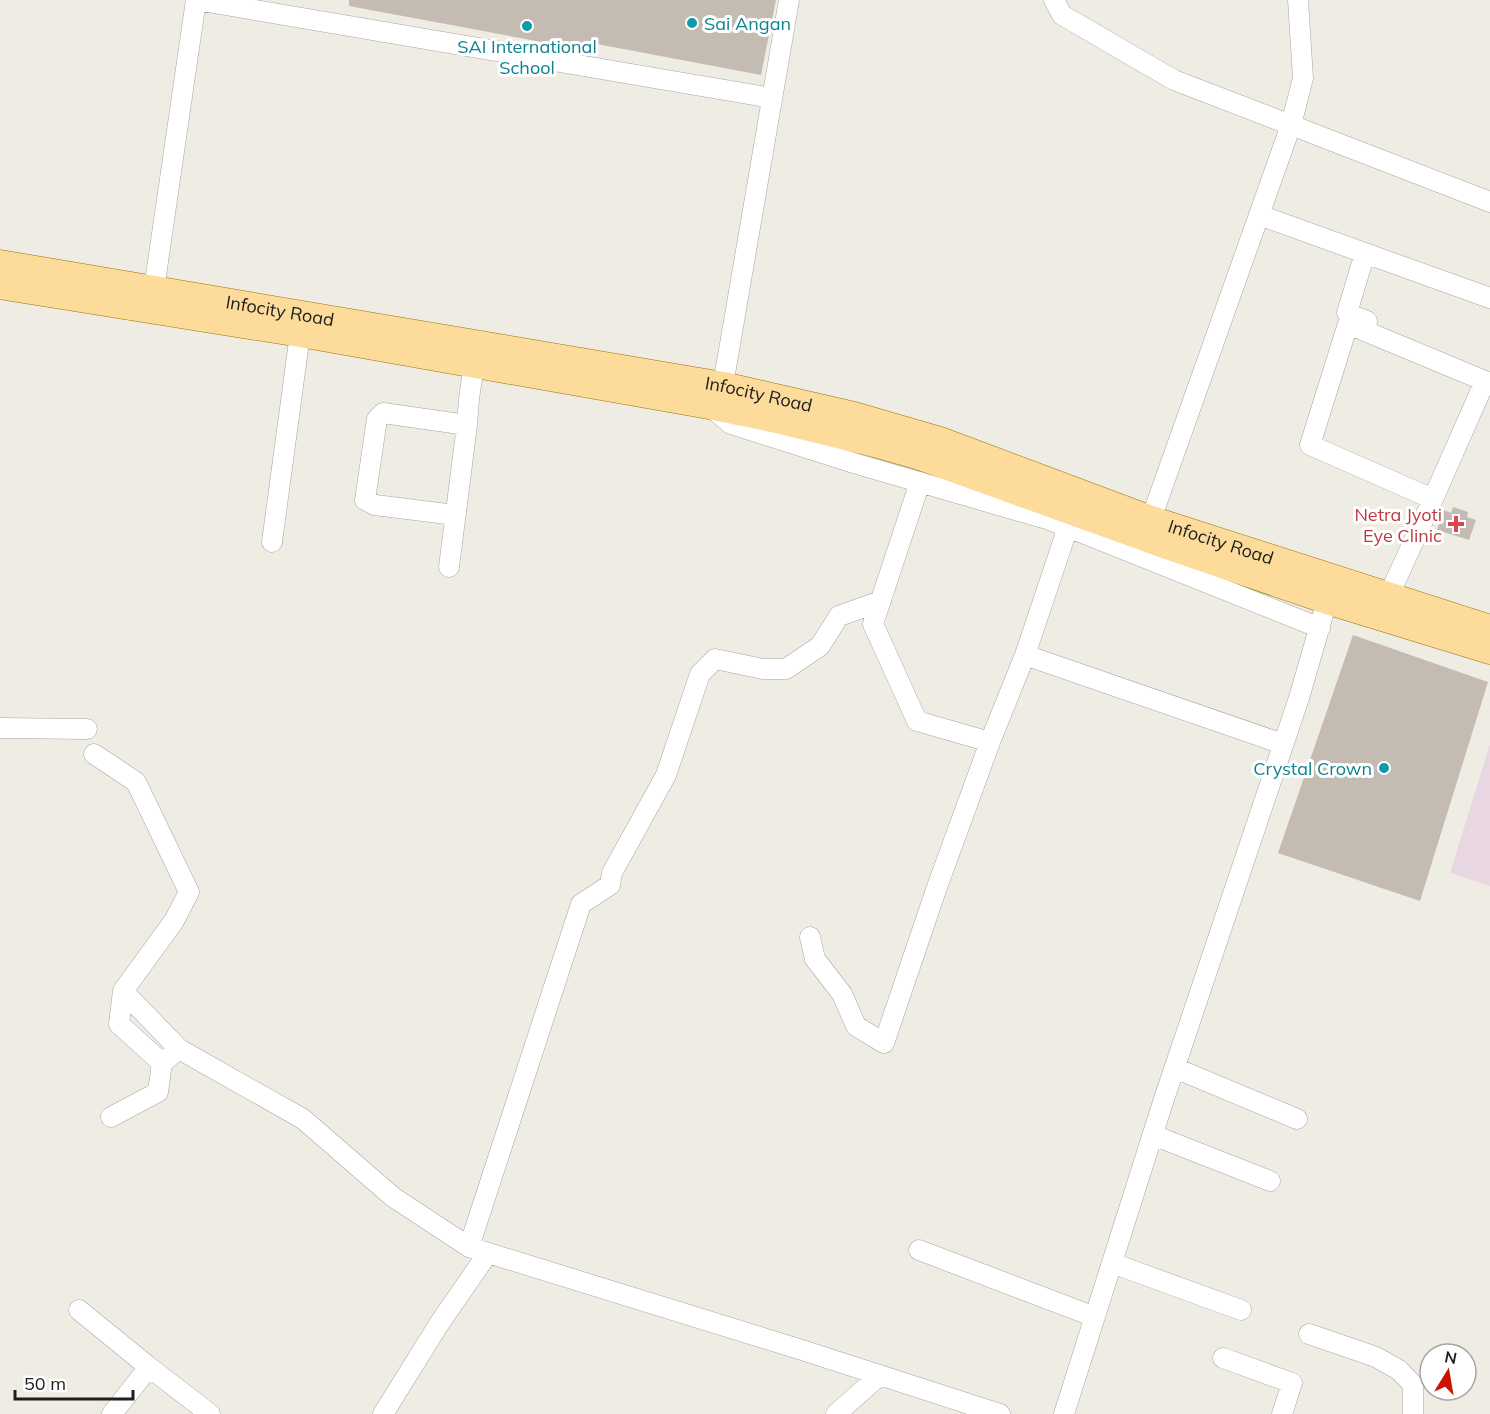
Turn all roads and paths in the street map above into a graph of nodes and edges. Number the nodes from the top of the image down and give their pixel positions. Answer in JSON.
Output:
{"nodes":[{"id":1,"x":196,"y":0,"type":"edge"},
{"id":2,"x":789,"y":0,"type":"edge"},
{"id":3,"x":1054,"y":0,"type":"edge"},
{"id":4,"x":1298,"y":0,"type":"edge"},
{"id":5,"x":772,"y":98,"type":"junction"},
{"id":6,"x":1291,"y":125,"type":"junction"},
{"id":7,"x":1490,"y":202,"type":"edge"},
{"id":8,"x":1259,"y":215,"type":"junction"},
{"id":9,"x":1365,"y":253,"type":"junction"},
{"id":10,"x":9,"y":276,"type":"edge"},
{"id":11,"x":154,"y":289,"type":"junction"},
{"id":12,"x":1490,"y":298,"type":"edge"},
{"id":13,"x":300,"y":334,"type":"junction"},
{"id":14,"x":474,"y":364,"type":"junction"},
{"id":15,"x":553,"y":367,"type":"junction"},
{"id":16,"x":1490,"y":371,"type":"edge"},
{"id":17,"x":723,"y":385,"type":"junction"},
{"id":18,"x":709,"y":406,"type":"junction"},
{"id":19,"x":467,"y":425,"type":"junction"},
{"id":20,"x":1015,"y":479,"type":"junction"},
{"id":21,"x":920,"y":482,"type":"junction"},
{"id":22,"x":1433,"y":499,"type":"junction"},
{"id":23,"x":455,"y":515,"type":"junction"},
{"id":24,"x":1151,"y":519,"type":"junction"},
{"id":25,"x":1068,"y":527,"type":"junction"},
{"id":26,"x":272,"y":542,"type":"dead end"},
{"id":27,"x":449,"y":567,"type":"dead end"},
{"id":28,"x":1389,"y":595,"type":"junction"},
{"id":29,"x":881,"y":601,"type":"junction"},
{"id":30,"x":1323,"y":614,"type":"junction"},
{"id":31,"x":1490,"y":628,"type":"edge"},
{"id":32,"x":1490,"y":651,"type":"edge"},
{"id":33,"x":1025,"y":655,"type":"junction"},
{"id":34,"x":1490,"y":662,"type":"edge"},
{"id":35,"x":0,"y":728,"type":"edge"},
{"id":36,"x":87,"y":729,"type":"dead end"},
{"id":37,"x":990,"y":742,"type":"junction"},
{"id":38,"x":1284,"y":744,"type":"junction"},
{"id":39,"x":94,"y":754,"type":"dead end"},
{"id":40,"x":810,"y":937,"type":"dead end"},
{"id":41,"x":123,"y":991,"type":"junction"},
{"id":42,"x":179,"y":1049,"type":"junction"},
{"id":43,"x":162,"y":1063,"type":"junction"},
{"id":44,"x":1175,"y":1068,"type":"junction"},
{"id":45,"x":111,"y":1117,"type":"dead end"},
{"id":46,"x":1297,"y":1119,"type":"dead end"},
{"id":47,"x":1153,"y":1136,"type":"junction"},
{"id":48,"x":1270,"y":1181,"type":"dead end"},
{"id":49,"x":469,"y":1247,"type":"junction"},
{"id":50,"x":919,"y":1250,"type":"dead end"},
{"id":51,"x":488,"y":1253,"type":"junction"},
{"id":52,"x":1112,"y":1263,"type":"junction"},
{"id":53,"x":79,"y":1310,"type":"dead end"},
{"id":54,"x":1241,"y":1310,"type":"dead end"},
{"id":55,"x":1095,"y":1317,"type":"junction"},
{"id":56,"x":1309,"y":1334,"type":"dead end"},
{"id":57,"x":1223,"y":1359,"type":"dead end"},
{"id":58,"x":149,"y":1367,"type":"junction"},
{"id":59,"x":880,"y":1375,"type":"junction"},
{"id":60,"x":112,"y":1414,"type":"edge"},
{"id":61,"x":210,"y":1414,"type":"edge"},
{"id":62,"x":383,"y":1414,"type":"edge"},
{"id":63,"x":836,"y":1414,"type":"edge"},
{"id":64,"x":1000,"y":1414,"type":"edge"},
{"id":65,"x":1064,"y":1414,"type":"edge"},
{"id":66,"x":1282,"y":1414,"type":"edge"},
{"id":67,"x":1413,"y":1414,"type":"edge"}],
"edges":[{"from":1,"to":5,"type":"street"},
{"from":1,"to":11,"type":"street"},
{"from":2,"to":5,"type":"street"},
{"from":3,"to":6,"type":"street"},
{"from":4,"to":6,"type":"street"},
{"from":5,"to":17,"type":"street"},
{"from":6,"to":7,"type":"street"},
{"from":6,"to":8,"type":"street"},
{"from":8,"to":9,"type":"street"},
{"from":8,"to":24,"type":"street"},
{"from":9,"to":12,"type":"street"},
{"from":9,"to":16,"type":"street"},
{"from":10,"to":11,"type":"main road","name":"Infocity Road"},
{"from":10,"to":13,"type":"main road","name":"Infocity Road"},
{"from":11,"to":15,"type":"main road","name":"Infocity Road"},
{"from":13,"to":14,"type":"main road","name":"Infocity Road"},
{"from":13,"to":26,"type":"street"},
{"from":14,"to":15,"type":"main road","name":"Infocity Road"},
{"from":14,"to":19,"type":"street"},
{"from":15,"to":17,"type":"main road","name":"Infocity Road"},
{"from":15,"to":18,"type":"main road","name":"Infocity Road"},
{"from":17,"to":20,"type":"main road","name":"Infocity Road"},
{"from":18,"to":20,"type":"main road","name":"Infocity Road"},
{"from":18,"to":21,"type":"street"},
{"from":19,"to":23,"type":"street"},
{"from":19,"to":23,"type":"street"},
{"from":20,"to":24,"type":"main road","name":"Infocity Road"},
{"from":20,"to":30,"type":"main road","name":"Infocity Road"},
{"from":21,"to":25,"type":"street"},
{"from":21,"to":29,"type":"street"},
{"from":22,"to":22,"type":"street"},
{"from":22,"to":28,"type":"street"},
{"from":23,"to":27,"type":"street"},
{"from":24,"to":28,"type":"main road","name":"Infocity Road"},
{"from":25,"to":30,"type":"street"},
{"from":25,"to":33,"type":"street"},
{"from":28,"to":31,"type":"main road","name":"Infocity Road"},
{"from":29,"to":37,"type":"street"},
{"from":29,"to":49,"type":"street"},
{"from":30,"to":32,"type":"main road","name":"Infocity Road"},
{"from":30,"to":34,"type":"street"},
{"from":30,"to":38,"type":"street"},
{"from":33,"to":37,"type":"street"},
{"from":33,"to":38,"type":"street"},
{"from":35,"to":36,"type":"street"},
{"from":37,"to":40,"type":"street"},
{"from":38,"to":44,"type":"street"},
{"from":39,"to":41,"type":"street"},
{"from":41,"to":42,"type":"street"},
{"from":41,"to":43,"type":"street"},
{"from":42,"to":43,"type":"street"},
{"from":42,"to":49,"type":"street"},
{"from":43,"to":45,"type":"street"},
{"from":44,"to":46,"type":"street"},
{"from":44,"to":47,"type":"street"},
{"from":47,"to":48,"type":"street"},
{"from":47,"to":52,"type":"street"},
{"from":49,"to":51,"type":"street"},
{"from":50,"to":55,"type":"street"},
{"from":51,"to":59,"type":"street"},
{"from":51,"to":62,"type":"street"},
{"from":52,"to":54,"type":"street"},
{"from":52,"to":55,"type":"street"},
{"from":53,"to":58,"type":"street"},
{"from":55,"to":65,"type":"street"},
{"from":56,"to":67,"type":"street"},
{"from":57,"to":66,"type":"street"},
{"from":58,"to":60,"type":"street"},
{"from":58,"to":61,"type":"street"},
{"from":59,"to":63,"type":"street"},
{"from":59,"to":64,"type":"street"}]}
